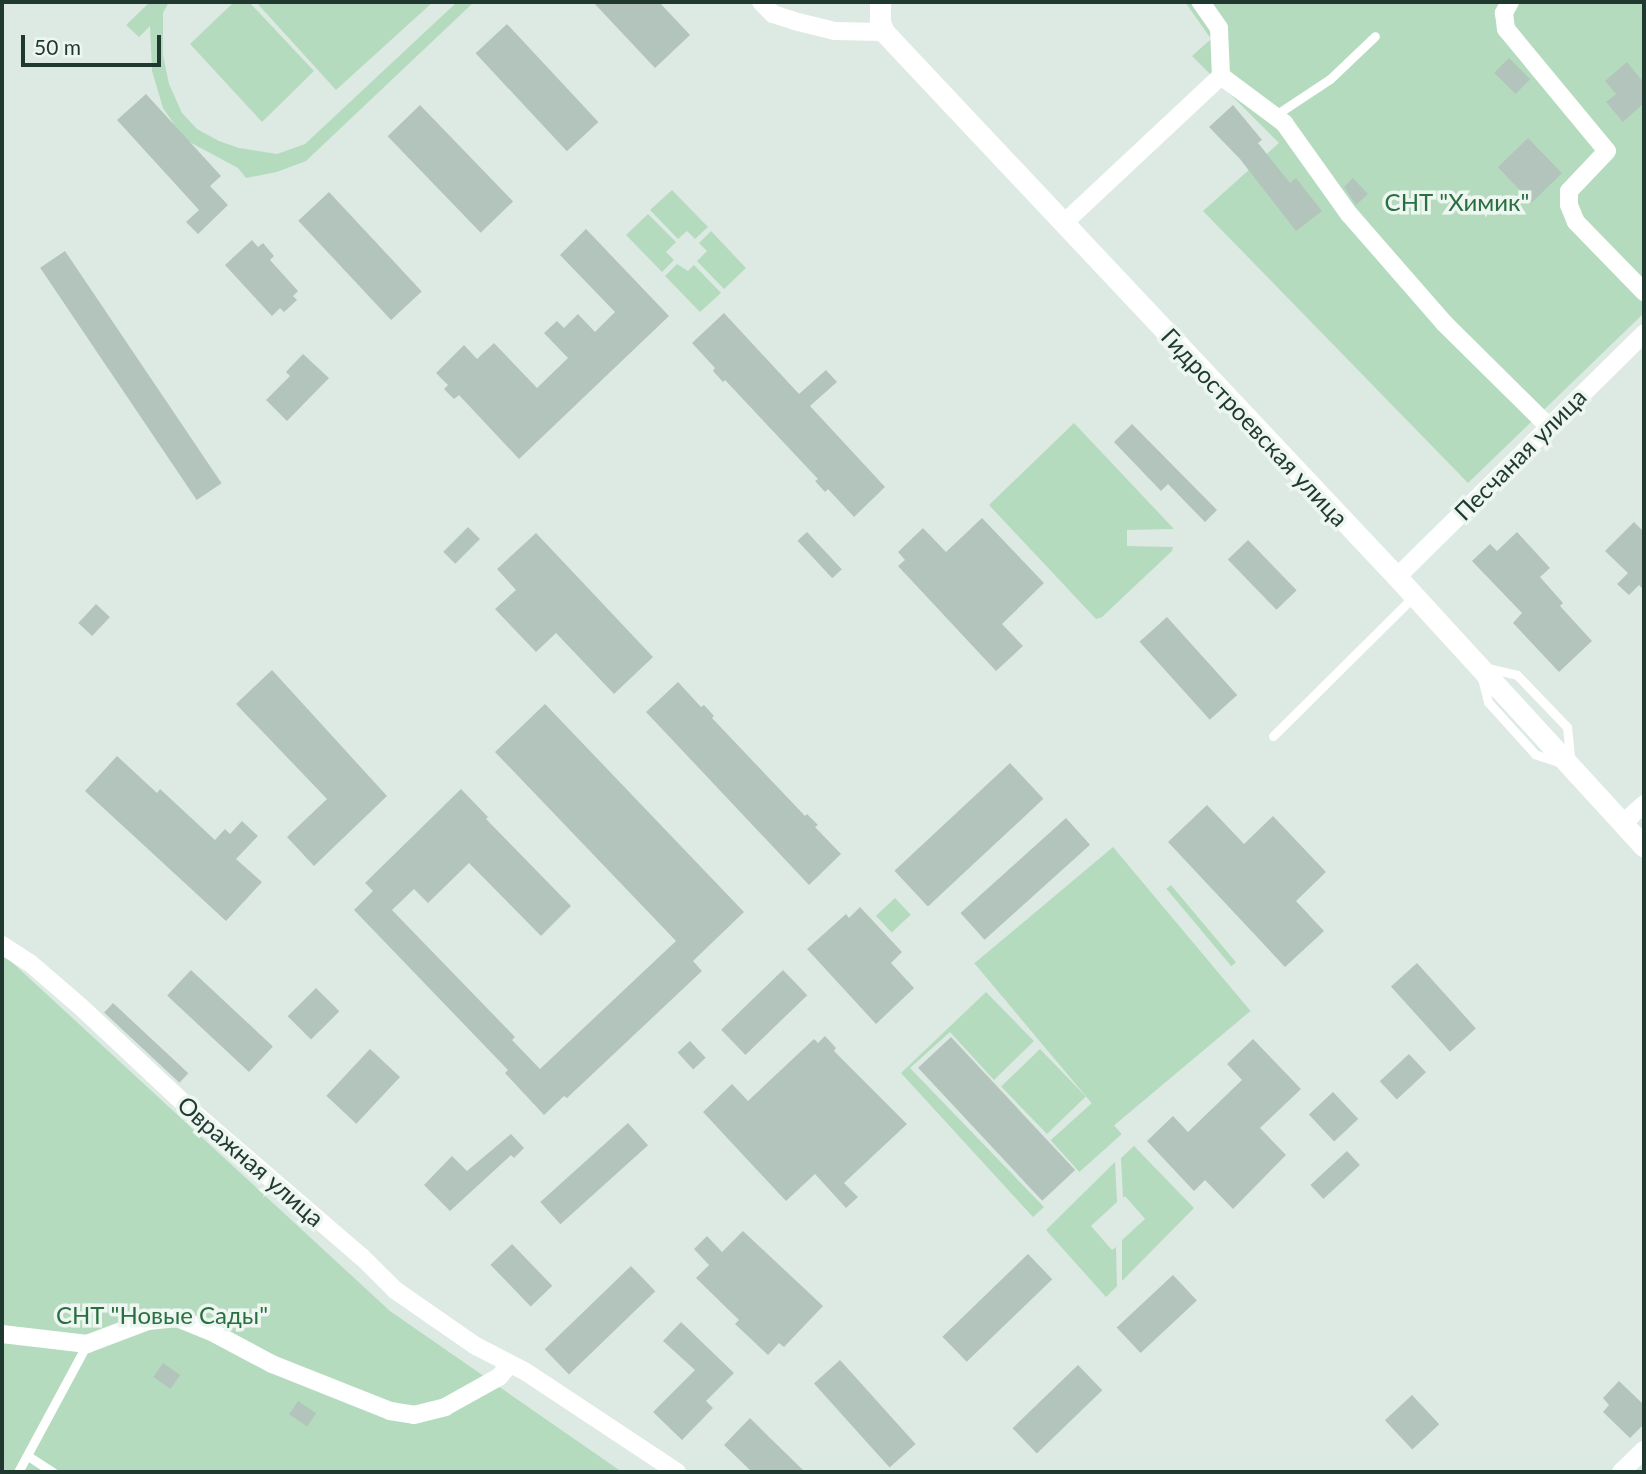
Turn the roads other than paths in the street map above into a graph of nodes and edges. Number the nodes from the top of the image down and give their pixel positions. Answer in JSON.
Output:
{"nodes":[{"id":1,"x":761,"y":2,"type":"edge"},
{"id":2,"x":880,"y":2,"type":"edge"},
{"id":3,"x":1201,"y":2,"type":"edge"},
{"id":4,"x":1510,"y":2,"type":"edge"},
{"id":5,"x":884,"y":32,"type":"junction"},
{"id":6,"x":1375,"y":36,"type":"dead end"},
{"id":7,"x":1221,"y":76,"type":"junction"},
{"id":8,"x":1274,"y":116,"type":"junction"},
{"id":9,"x":1065,"y":222,"type":"junction"},
{"id":10,"x":1644,"y":292,"type":"edge"},
{"id":11,"x":1644,"y":333,"type":"edge"},
{"id":12,"x":1548,"y":426,"type":"junction"},
{"id":13,"x":1397,"y":577,"type":"junction"},
{"id":14,"x":1414,"y":596,"type":"junction"},
{"id":15,"x":1273,"y":736,"type":"dead end"},
{"id":16,"x":1644,"y":804,"type":"edge"},
{"id":17,"x":1622,"y":824,"type":"junction"},
{"id":18,"x":1644,"y":847,"type":"edge"},
{"id":19,"x":2,"y":945,"type":"edge"},
{"id":20,"x":2,"y":1334,"type":"edge"},
{"id":21,"x":87,"y":1344,"type":"junction"},
{"id":22,"x":509,"y":1365,"type":"junction"},
{"id":23,"x":1644,"y":1450,"type":"edge"},
{"id":24,"x":28,"y":1456,"type":"junction"},
{"id":25,"x":18,"y":1472,"type":"edge"},
{"id":26,"x":54,"y":1472,"type":"edge"},
{"id":27,"x":677,"y":1472,"type":"edge"},
{"id":28,"x":1621,"y":1472,"type":"edge"}],
"edges":[{"from":1,"to":5,"type":"street"},
{"from":2,"to":5,"type":"street"},
{"from":3,"to":7,"type":"street"},
{"from":4,"to":10,"type":"street"},
{"from":5,"to":9,"type":"street","name":"Гидростроевская улица"},
{"from":6,"to":8,"type":"lane"},
{"from":7,"to":8,"type":"street"},
{"from":7,"to":9,"type":"street"},
{"from":8,"to":12,"type":"street"},
{"from":9,"to":13,"type":"street","name":"Гидростроевская улица"},
{"from":11,"to":12,"type":"street","name":"Песчаная улица"},
{"from":12,"to":13,"type":"street","name":"Песчаная улица"},
{"from":13,"to":14,"type":"street","name":"Гидростроевская улица"},
{"from":14,"to":15,"type":"lane"},
{"from":14,"to":17,"type":"street","name":"Гидростроевская улица"},
{"from":16,"to":17,"type":"street"},
{"from":17,"to":18,"type":"street","name":"Гидростроевская улица"},
{"from":19,"to":22,"type":"street","name":"Овражная улица"},
{"from":20,"to":21,"type":"street"},
{"from":21,"to":22,"type":"street"},
{"from":21,"to":24,"type":"lane"},
{"from":22,"to":27,"type":"street","name":"Овражная улица"},
{"from":23,"to":28,"type":"street"},
{"from":24,"to":25,"type":"lane"},
{"from":24,"to":26,"type":"lane"}]}
